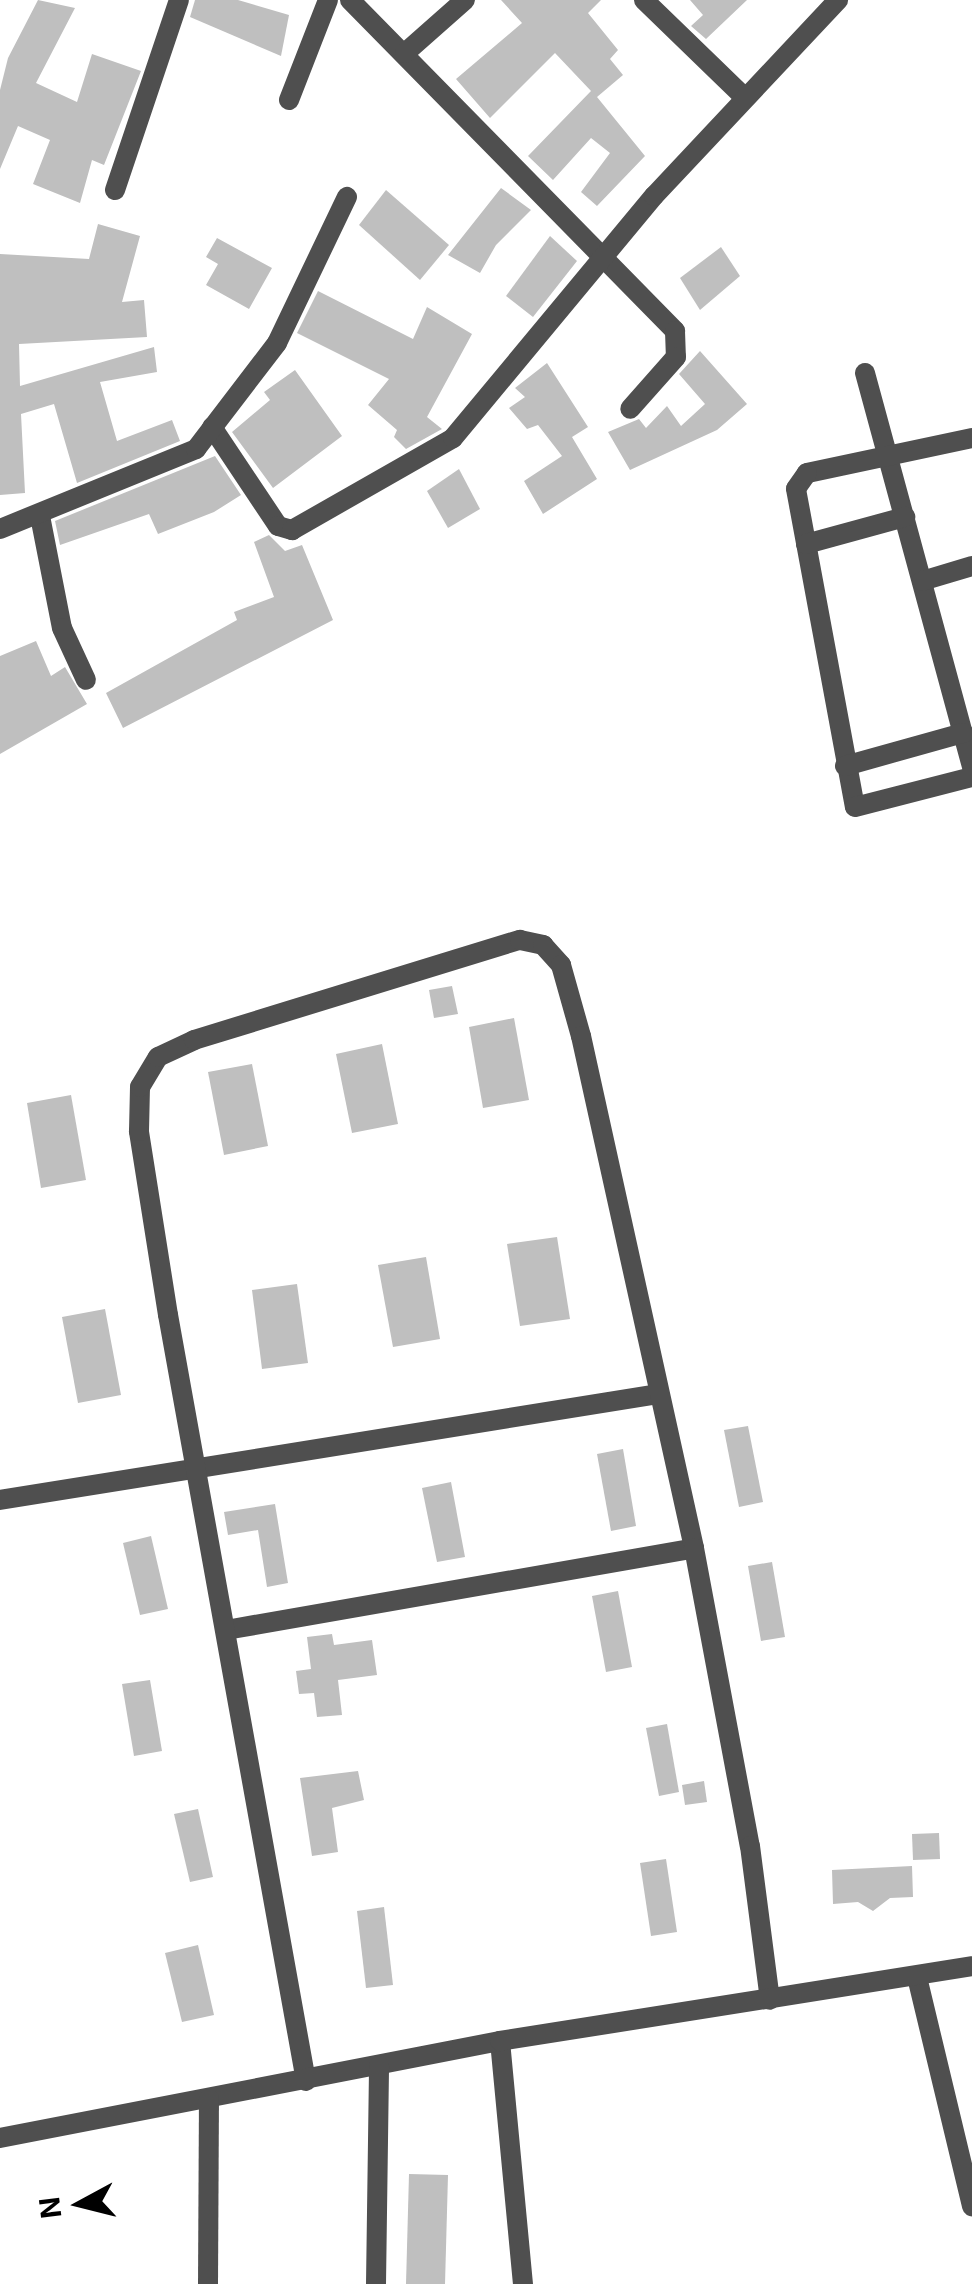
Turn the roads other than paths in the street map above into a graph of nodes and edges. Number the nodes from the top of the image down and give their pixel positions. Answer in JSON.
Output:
{"nodes":[{"id":1,"x":179,"y":0,"type":"edge"},
{"id":2,"x":328,"y":0,"type":"edge"},
{"id":3,"x":350,"y":0,"type":"edge"},
{"id":4,"x":465,"y":0,"type":"edge"},
{"id":5,"x":644,"y":0,"type":"edge"},
{"id":6,"x":838,"y":0,"type":"edge"},
{"id":7,"x":405,"y":52,"type":"junction"},
{"id":8,"x":744,"y":97,"type":"junction"},
{"id":9,"x":289,"y":100,"type":"dead end"},
{"id":10,"x":115,"y":190,"type":"dead end"},
{"id":11,"x":347,"y":198,"type":"dead end"},
{"id":12,"x":601,"y":258,"type":"junction"},
{"id":13,"x":865,"y":372,"type":"dead end"},
{"id":14,"x":630,"y":409,"type":"dead end"},
{"id":15,"x":212,"y":427,"type":"junction"},
{"id":16,"x":972,"y":438,"type":"edge"},
{"id":17,"x":889,"y":459,"type":"junction"},
{"id":18,"x":40,"y":516,"type":"junction"},
{"id":19,"x":905,"y":517,"type":"junction"},
{"id":20,"x":0,"y":529,"type":"edge"},
{"id":21,"x":806,"y":544,"type":"junction"},
{"id":22,"x":972,"y":566,"type":"edge"},
{"id":23,"x":922,"y":581,"type":"junction"},
{"id":24,"x":86,"y":680,"type":"dead end"},
{"id":25,"x":963,"y":733,"type":"junction"},
{"id":26,"x":845,"y":766,"type":"junction"},
{"id":27,"x":972,"y":767,"type":"edge"},
{"id":28,"x":972,"y":776,"type":"edge"},
{"id":29,"x":658,"y":1394,"type":"junction"},
{"id":30,"x":196,"y":1466,"type":"junction"},
{"id":31,"x":0,"y":1500,"type":"edge"},
{"id":32,"x":694,"y":1548,"type":"junction"},
{"id":33,"x":226,"y":1630,"type":"junction"},
{"id":34,"x":972,"y":1966,"type":"edge"},
{"id":35,"x":917,"y":1976,"type":"junction"},
{"id":36,"x":770,"y":2000,"type":"junction"},
{"id":37,"x":500,"y":2042,"type":"junction"},
{"id":38,"x":379,"y":2066,"type":"junction"},
{"id":39,"x":306,"y":2081,"type":"junction"},
{"id":40,"x":210,"y":2099,"type":"junction"},
{"id":41,"x":0,"y":2138,"type":"edge"},
{"id":42,"x":972,"y":2206,"type":"edge"},
{"id":43,"x":208,"y":2284,"type":"edge"},
{"id":44,"x":376,"y":2284,"type":"edge"},
{"id":45,"x":524,"y":2284,"type":"edge"}],
"edges":[{"from":1,"to":10,"type":"street"},
{"from":2,"to":9,"type":"street"},
{"from":3,"to":7,"type":"street"},
{"from":4,"to":7,"type":"street"},
{"from":5,"to":8,"type":"street"},
{"from":6,"to":8,"type":"street"},
{"from":7,"to":12,"type":"street"},
{"from":8,"to":12,"type":"street"},
{"from":11,"to":15,"type":"street"},
{"from":12,"to":14,"type":"street"},
{"from":12,"to":15,"type":"street"},
{"from":13,"to":17,"type":"street"},
{"from":15,"to":18,"type":"street"},
{"from":16,"to":17,"type":"street"},
{"from":17,"to":19,"type":"street"},
{"from":17,"to":21,"type":"street"},
{"from":18,"to":20,"type":"street"},
{"from":18,"to":24,"type":"street"},
{"from":19,"to":21,"type":"street"},
{"from":19,"to":23,"type":"street"},
{"from":21,"to":26,"type":"street"},
{"from":22,"to":23,"type":"street"},
{"from":23,"to":25,"type":"street"},
{"from":25,"to":26,"type":"street"},
{"from":25,"to":27,"type":"street"},
{"from":26,"to":28,"type":"street"},
{"from":29,"to":30,"type":"street"},
{"from":29,"to":30,"type":"street"},
{"from":29,"to":32,"type":"street"},
{"from":30,"to":31,"type":"street"},
{"from":30,"to":33,"type":"street"},
{"from":32,"to":33,"type":"street"},
{"from":32,"to":36,"type":"street"},
{"from":33,"to":39,"type":"street"},
{"from":34,"to":35,"type":"street"},
{"from":35,"to":36,"type":"street"},
{"from":35,"to":42,"type":"street"},
{"from":36,"to":37,"type":"street"},
{"from":37,"to":38,"type":"street"},
{"from":37,"to":45,"type":"street"},
{"from":38,"to":39,"type":"street"},
{"from":38,"to":44,"type":"street"},
{"from":39,"to":40,"type":"street"},
{"from":40,"to":41,"type":"street"},
{"from":40,"to":43,"type":"street"}]}
